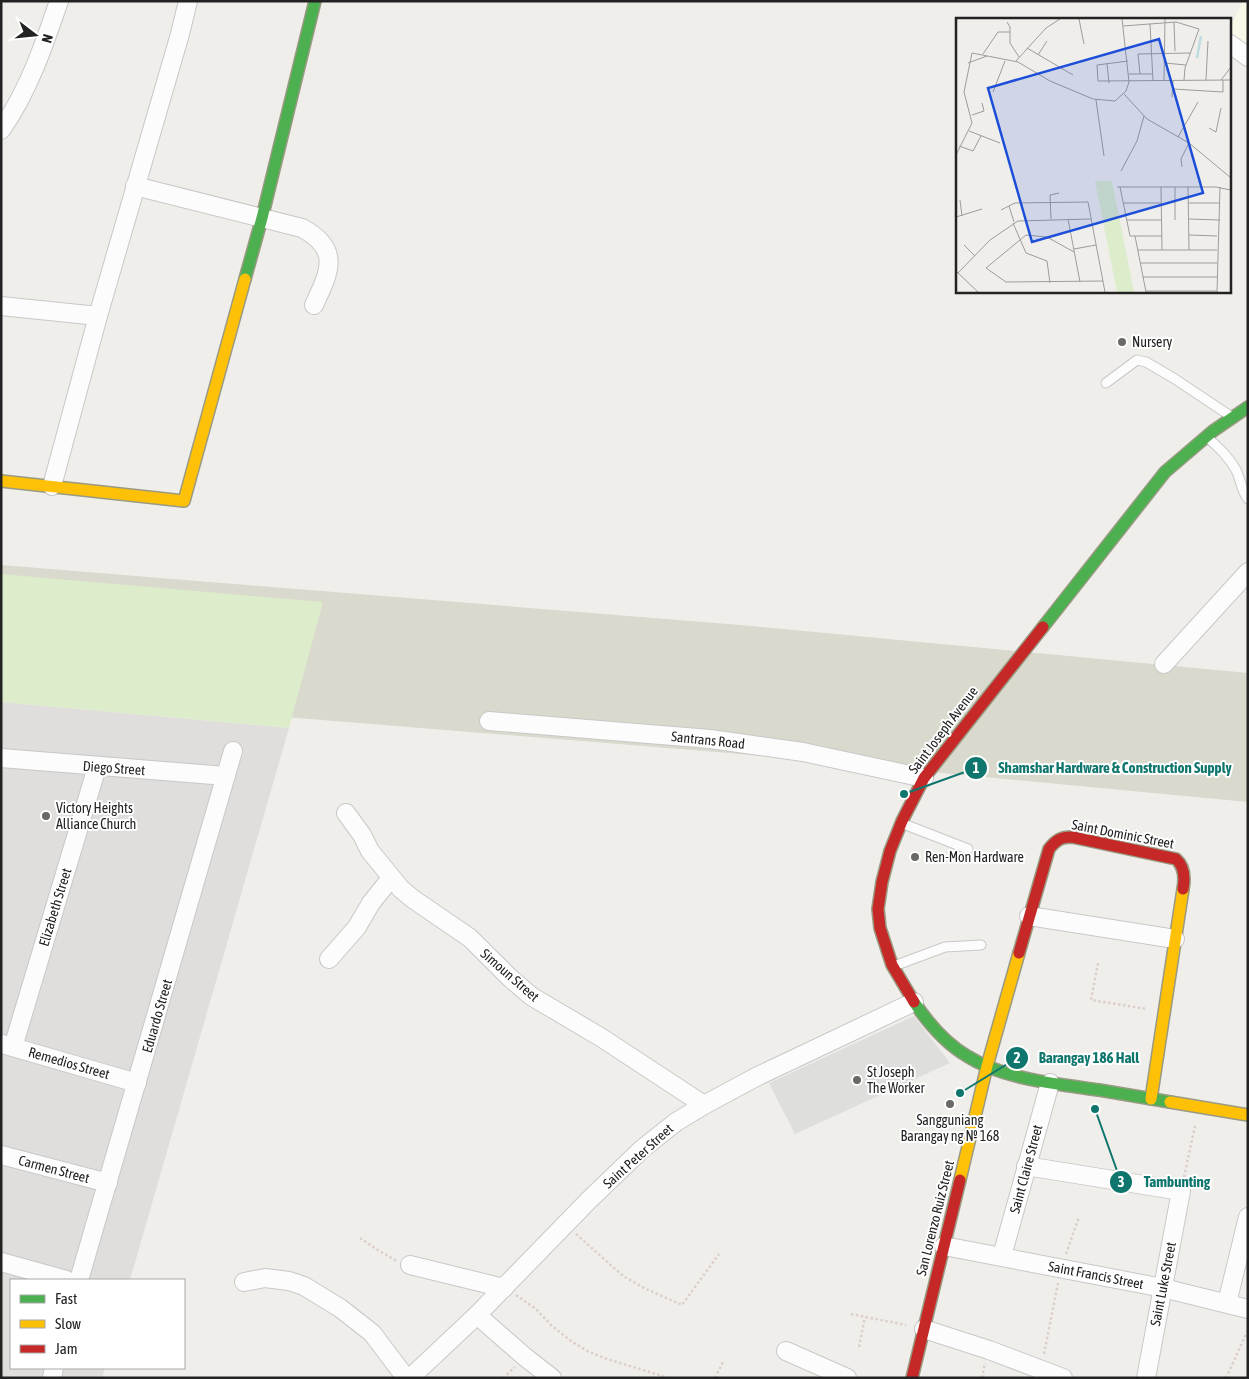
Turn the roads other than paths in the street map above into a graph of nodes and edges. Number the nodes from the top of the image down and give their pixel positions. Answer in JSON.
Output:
{"nodes":[{"id":1,"x":59,"y":1,"type":"edge"},
{"id":2,"x":188,"y":1,"type":"edge"},
{"id":3,"x":315,"y":1,"type":"edge"},
{"id":4,"x":1232,"y":45,"type":"edge"},
{"id":5,"x":1248,"y":57,"type":"edge"},
{"id":6,"x":1,"y":130,"type":"edge"},
{"id":7,"x":135,"y":186,"type":"junction"},
{"id":8,"x":262,"y":218,"type":"junction"},
{"id":9,"x":314,"y":305,"type":"dead end"},
{"id":10,"x":1,"y":306,"type":"edge"},
{"id":11,"x":98,"y":316,"type":"junction"},
{"id":12,"x":1106,"y":383,"type":"dead end"},
{"id":13,"x":1248,"y":407,"type":"edge"},
{"id":14,"x":1233,"y":418,"type":"junction"},
{"id":15,"x":1207,"y":436,"type":"junction"},
{"id":16,"x":1,"y":481,"type":"edge"},
{"id":17,"x":52,"y":486,"type":"junction"},
{"id":18,"x":1248,"y":499,"type":"edge"},
{"id":19,"x":1248,"y":572,"type":"edge"},
{"id":20,"x":1164,"y":664,"type":"dead end"},
{"id":21,"x":489,"y":721,"type":"dead end"},
{"id":22,"x":233,"y":751,"type":"dead end"},
{"id":23,"x":1,"y":758,"type":"edge"},
{"id":24,"x":97,"y":767,"type":"junction"},
{"id":25,"x":226,"y":776,"type":"junction"},
{"id":26,"x":924,"y":778,"type":"junction"},
{"id":27,"x":346,"y":813,"type":"dead end"},
{"id":28,"x":901,"y":822,"type":"junction"},
{"id":29,"x":968,"y":849,"type":"dead end"},
{"id":30,"x":391,"y":878,"type":"junction"},
{"id":31,"x":1029,"y":916,"type":"junction"},
{"id":32,"x":1176,"y":939,"type":"junction"},
{"id":33,"x":981,"y":945,"type":"dead end"},
{"id":34,"x":329,"y":959,"type":"dead end"},
{"id":35,"x":894,"y":966,"type":"junction"},
{"id":36,"x":914,"y":1002,"type":"junction"},
{"id":37,"x":7,"y":1046,"type":"edge"},
{"id":38,"x":987,"y":1066,"type":"junction"},
{"id":39,"x":137,"y":1083,"type":"junction"},
{"id":40,"x":1050,"y":1083,"type":"junction"},
{"id":41,"x":1151,"y":1099,"type":"junction"},
{"id":42,"x":704,"y":1105,"type":"junction"},
{"id":43,"x":1248,"y":1115,"type":"edge"},
{"id":44,"x":1,"y":1155,"type":"edge"},
{"id":45,"x":1026,"y":1166,"type":"junction"},
{"id":46,"x":108,"y":1183,"type":"junction"},
{"id":47,"x":1248,"y":1217,"type":"edge"},
{"id":48,"x":944,"y":1246,"type":"junction"},
{"id":49,"x":1002,"y":1256,"type":"junction"},
{"id":50,"x":1,"y":1262,"type":"edge"},
{"id":51,"x":410,"y":1265,"type":"road end"},
{"id":52,"x":62,"y":1279,"type":"edge"},
{"id":53,"x":79,"y":1279,"type":"edge"},
{"id":54,"x":244,"y":1282,"type":"dead end"},
{"id":55,"x":504,"y":1288,"type":"junction"},
{"id":56,"x":1163,"y":1288,"type":"junction"},
{"id":57,"x":1227,"y":1303,"type":"junction"},
{"id":58,"x":1248,"y":1309,"type":"edge"},
{"id":59,"x":477,"y":1315,"type":"junction"},
{"id":60,"x":924,"y":1329,"type":"junction"},
{"id":61,"x":786,"y":1351,"type":"dead end"},
{"id":62,"x":1053,"y":1375,"type":"edge"},
{"id":63,"x":408,"y":1378,"type":"edge"},
{"id":64,"x":552,"y":1378,"type":"edge"},
{"id":65,"x":846,"y":1378,"type":"edge"},
{"id":66,"x":912,"y":1378,"type":"edge"},
{"id":67,"x":1146,"y":1378,"type":"edge"}],
"edges":[{"from":1,"to":6,"type":"street"},
{"from":2,"to":7,"type":"street"},
{"from":3,"to":8,"type":"street"},
{"from":4,"to":5,"type":"street"},
{"from":7,"to":8,"type":"street"},
{"from":7,"to":11,"type":"street"},
{"from":8,"to":9,"type":"street"},
{"from":8,"to":17,"type":"street"},
{"from":10,"to":11,"type":"street"},
{"from":11,"to":17,"type":"street"},
{"from":12,"to":14,"type":"lane"},
{"from":13,"to":14,"type":"street","name":"Saint Joseph Avenue"},
{"from":14,"to":15,"type":"street","name":"Saint Joseph Avenue"},
{"from":15,"to":18,"type":"lane"},
{"from":15,"to":26,"type":"street","name":"Saint Joseph Avenue"},
{"from":16,"to":17,"type":"street"},
{"from":19,"to":20,"type":"street"},
{"from":21,"to":26,"type":"street","name":"Santrans Road"},
{"from":22,"to":25,"type":"street","name":"Eduardo Street"},
{"from":23,"to":24,"type":"street","name":"Diego Street"},
{"from":24,"to":25,"type":"street","name":"Diego Street"},
{"from":24,"to":37,"type":"street","name":"Elizabeth Street"},
{"from":25,"to":39,"type":"street","name":"Eduardo Street"},
{"from":26,"to":28,"type":"street","name":"Saint Joseph Avenue"},
{"from":27,"to":30,"type":"street","name":"Simoun Street"},
{"from":28,"to":29,"type":"lane"},
{"from":28,"to":35,"type":"street","name":"Saint Joseph Avenue"},
{"from":30,"to":34,"type":"street"},
{"from":30,"to":42,"type":"street","name":"Simoun Street"},
{"from":31,"to":32,"type":"street"},
{"from":31,"to":32,"type":"street","name":"Saint Dominic Street"},
{"from":31,"to":38,"type":"street","name":"Saint Dominic Street"},
{"from":32,"to":41,"type":"street","name":"Saint Dominic Street"},
{"from":33,"to":35,"type":"lane"},
{"from":35,"to":36,"type":"street","name":"Saint Joseph Avenue"},
{"from":36,"to":38,"type":"street","name":"Saint Joseph Avenue"},
{"from":36,"to":42,"type":"street","name":"Saint Peter Street"},
{"from":37,"to":39,"type":"street","name":"Remedios Street"},
{"from":38,"to":40,"type":"street","name":"Saint Joseph Avenue"},
{"from":38,"to":48,"type":"street","name":"San Lorenzo Ruiz Street"},
{"from":39,"to":46,"type":"street","name":"Eduardo Street"},
{"from":40,"to":41,"type":"street","name":"Saint Joseph Avenue"},
{"from":40,"to":45,"type":"street","name":"Saint Claire Street"},
{"from":41,"to":43,"type":"street","name":"Saint Joseph Avenue"},
{"from":42,"to":55,"type":"street","name":"Saint Peter Street"},
{"from":44,"to":46,"type":"street","name":"Carmen Street"},
{"from":45,"to":49,"type":"street","name":"Saint Claire Street"},
{"from":45,"to":56,"type":"street","name":"Saint Luke Street"},
{"from":46,"to":53,"type":"street","name":"Eduardo Street"},
{"from":47,"to":57,"type":"street"},
{"from":48,"to":49,"type":"street","name":"Saint Francis Street"},
{"from":48,"to":60,"type":"street","name":"San Lorenzo Ruiz Street"},
{"from":49,"to":56,"type":"street","name":"Saint Francis Street"},
{"from":50,"to":52,"type":"street"},
{"from":51,"to":55,"type":"street"},
{"from":54,"to":63,"type":"street"},
{"from":55,"to":59,"type":"street","name":"Saint Peter Street"},
{"from":56,"to":57,"type":"street","name":"Saint Francis Street"},
{"from":56,"to":67,"type":"street","name":"Saint Luke Street"},
{"from":57,"to":58,"type":"street","name":"Saint Francis Street"},
{"from":59,"to":63,"type":"street","name":"Saint Peter Street"},
{"from":59,"to":64,"type":"street"},
{"from":60,"to":62,"type":"street"},
{"from":60,"to":66,"type":"street","name":"San Lorenzo Ruiz Street"},
{"from":61,"to":65,"type":"street"}]}
